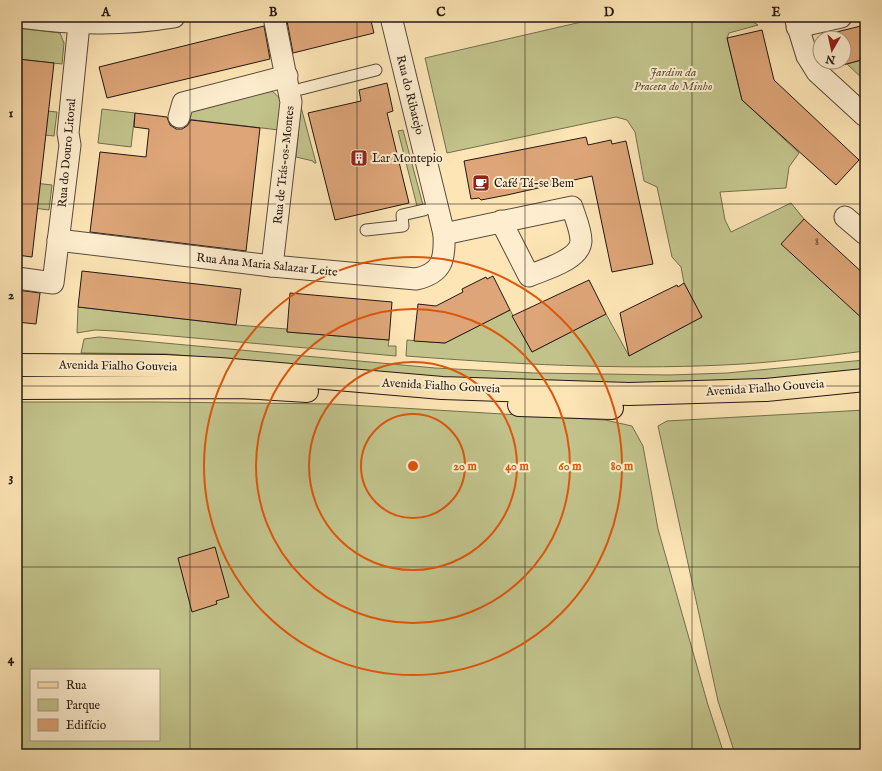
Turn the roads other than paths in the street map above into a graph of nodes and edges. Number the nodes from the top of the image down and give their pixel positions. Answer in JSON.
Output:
{"nodes":[{"id":1,"x":20,"y":17,"type":"edge"},
{"id":2,"x":174,"y":17,"type":"edge"},
{"id":3,"x":274,"y":17,"type":"edge"},
{"id":4,"x":391,"y":17,"type":"edge"},
{"id":5,"x":841,"y":17,"type":"edge"},
{"id":6,"x":796,"y":22,"type":"edge"},
{"id":7,"x":79,"y":24,"type":"junction"},
{"id":8,"x":376,"y":70,"type":"dead end"},
{"id":9,"x":294,"y":82,"type":"junction"},
{"id":10,"x":865,"y":116,"type":"edge"},
{"id":11,"x":178,"y":117,"type":"dead end"},
{"id":12,"x":424,"y":210,"type":"dead end"},
{"id":13,"x":845,"y":217,"type":"dead end"},
{"id":14,"x":501,"y":221,"type":"dead end"},
{"id":15,"x":366,"y":230,"type":"dead end"},
{"id":16,"x":444,"y":234,"type":"junction"},
{"id":17,"x":865,"y":234,"type":"edge"},
{"id":18,"x":58,"y":240,"type":"junction"},
{"id":19,"x":272,"y":266,"type":"junction"},
{"id":20,"x":17,"y":278,"type":"edge"},
{"id":21,"x":17,"y":365,"type":"edge"},
{"id":22,"x":865,"y":380,"type":"edge"},
{"id":23,"x":17,"y":388,"type":"edge"},
{"id":24,"x":865,"y":393,"type":"edge"}],
"edges":[{"from":1,"to":7,"type":"street"},
{"from":2,"to":7,"type":"street"},
{"from":3,"to":9,"type":"street","name":"Rua de Trás-os-Montes"},
{"from":4,"to":16,"type":"street","name":"Rua do Ribatejo"},
{"from":5,"to":6,"type":"street"},
{"from":6,"to":10,"type":"street"},
{"from":7,"to":18,"type":"street","name":"Rua do Douro Litoral"},
{"from":8,"to":9,"type":"lane"},
{"from":9,"to":11,"type":"street"},
{"from":9,"to":19,"type":"street","name":"Rua de Trás-os-Montes"},
{"from":12,"to":15,"type":"lane"},
{"from":13,"to":17,"type":"street"},
{"from":14,"to":16,"type":"street"},
{"from":16,"to":19,"type":"street","name":"Rua Ana Maria Salazar Leite"},
{"from":18,"to":19,"type":"street","name":"Rua Ana Maria Salazar Leite"},
{"from":18,"to":20,"type":"street","name":"Rua do Douro Litoral"},
{"from":21,"to":22,"type":"main road","name":"Avenida Fialho Gouveia"},
{"from":23,"to":24,"type":"main road","name":"Avenida Fialho Gouveia"}]}
